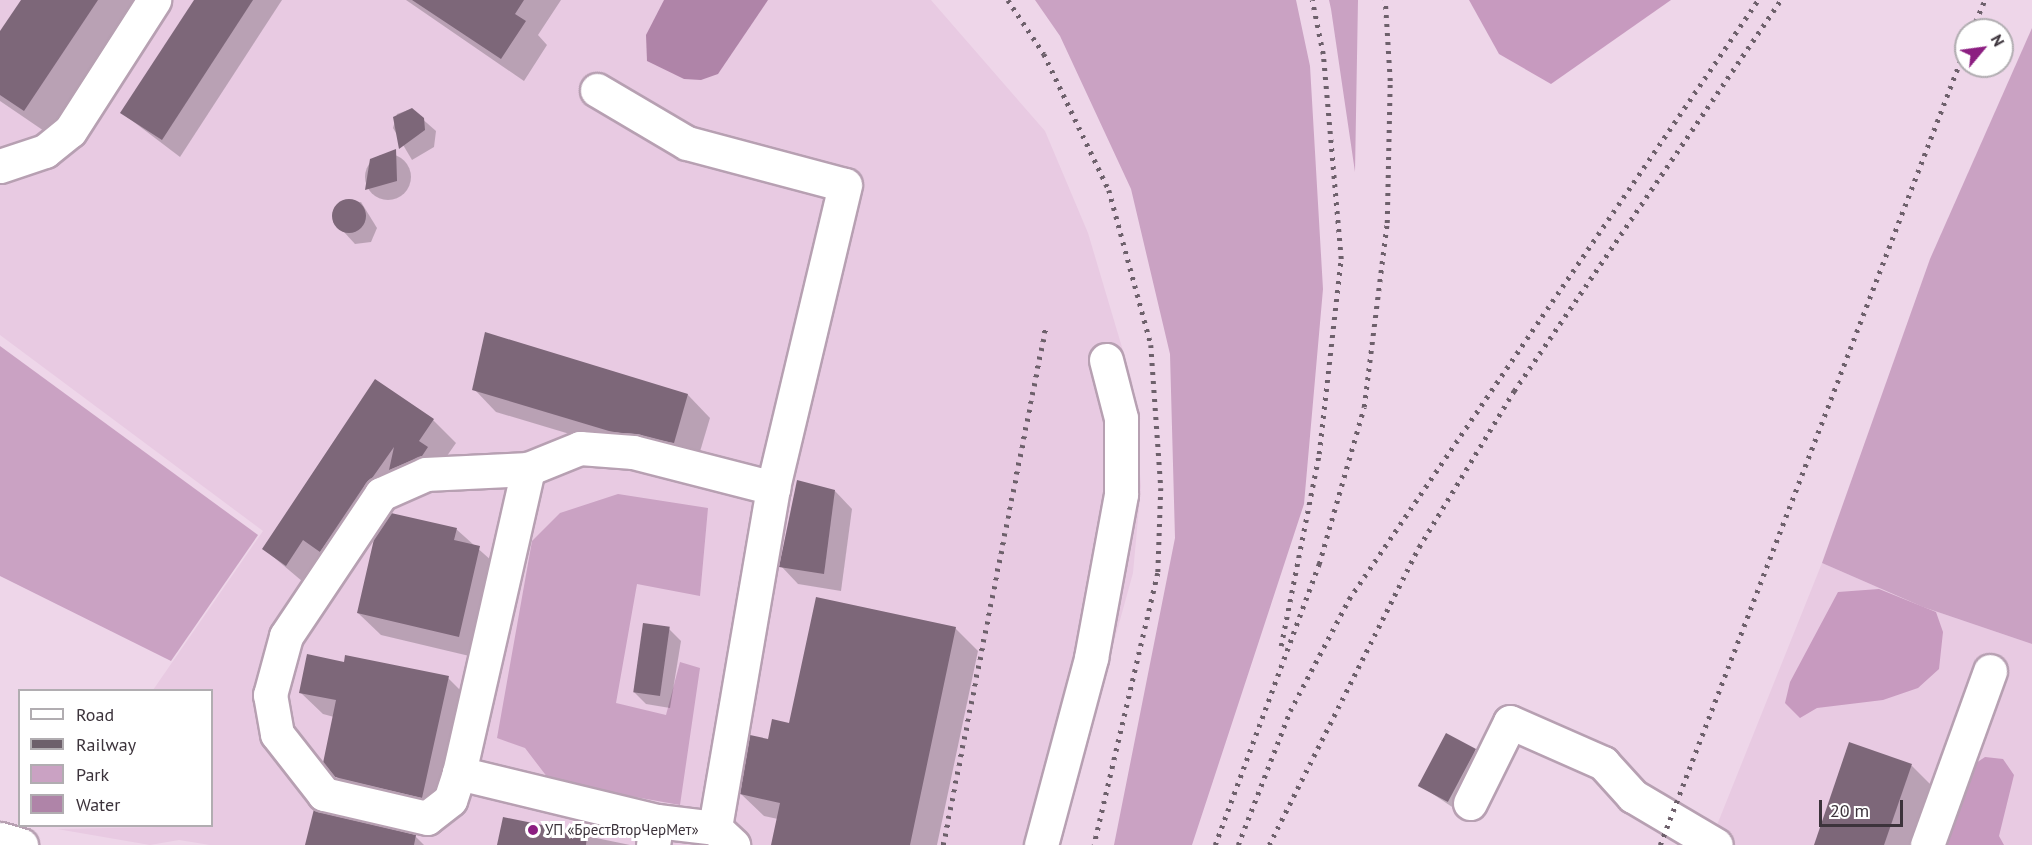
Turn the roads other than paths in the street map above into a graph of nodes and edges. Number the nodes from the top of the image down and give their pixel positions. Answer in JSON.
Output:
{"nodes":[{"id":1,"x":154,"y":0,"type":"edge"},
{"id":2,"x":597,"y":90,"type":"dead end"},
{"id":3,"x":0,"y":166,"type":"edge"},
{"id":4,"x":1106,"y":360,"type":"dead end"},
{"id":5,"x":528,"y":469,"type":"junction"},
{"id":6,"x":773,"y":488,"type":"junction"},
{"id":7,"x":1990,"y":671,"type":"dead end"},
{"id":8,"x":459,"y":774,"type":"junction"},
{"id":9,"x":1470,"y":803,"type":"dead end"},
{"id":10,"x":655,"y":833,"type":"edge"},
{"id":11,"x":724,"y":837,"type":"edge"},
{"id":12,"x":0,"y":839,"type":"edge"},
{"id":13,"x":21,"y":845,"type":"edge"},
{"id":14,"x":1041,"y":845,"type":"edge"},
{"id":15,"x":1716,"y":845,"type":"edge"},
{"id":16,"x":1927,"y":845,"type":"edge"}],
"edges":[{"from":1,"to":3,"type":"street"},
{"from":2,"to":6,"type":"street"},
{"from":4,"to":14,"type":"street"},
{"from":5,"to":6,"type":"street"},
{"from":5,"to":8,"type":"street"},
{"from":5,"to":8,"type":"street"},
{"from":6,"to":11,"type":"street"},
{"from":7,"to":16,"type":"street"},
{"from":8,"to":10,"type":"street"},
{"from":9,"to":15,"type":"street"},
{"from":10,"to":11,"type":"street"},
{"from":12,"to":13,"type":"street"}]}
